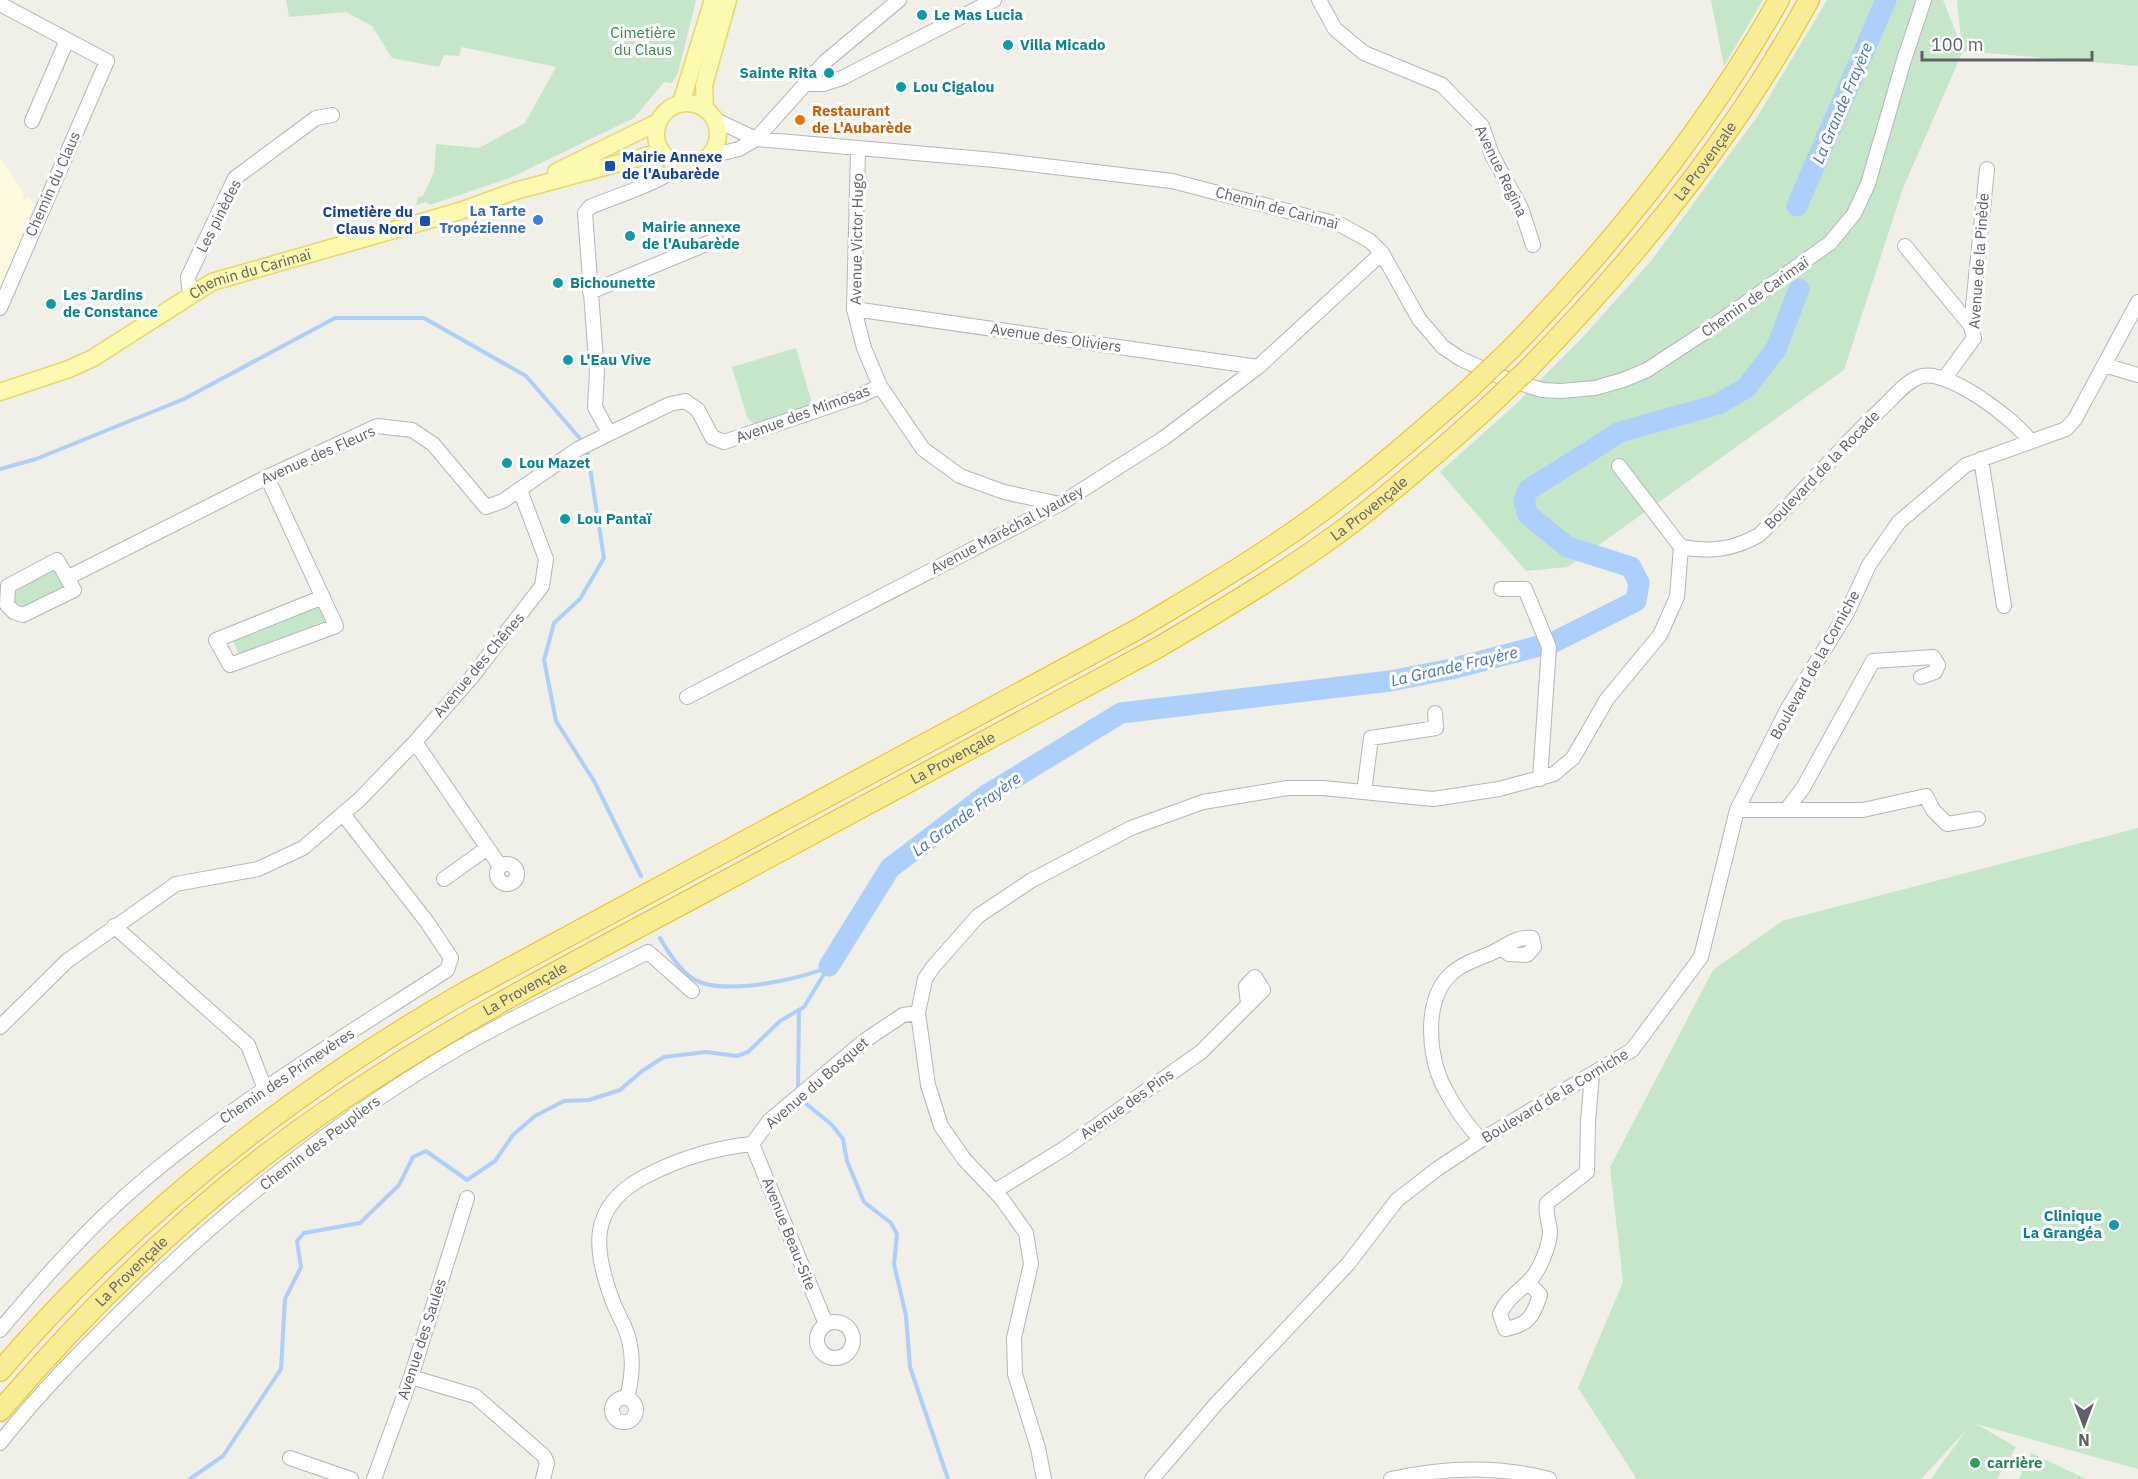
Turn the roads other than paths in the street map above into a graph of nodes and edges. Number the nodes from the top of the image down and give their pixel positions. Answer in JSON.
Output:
{"nodes":[{"id":1,"x":713,"y":0,"type":"edge"},
{"id":2,"x":728,"y":0,"type":"edge"},
{"id":3,"x":899,"y":0,"type":"edge"},
{"id":4,"x":994,"y":0,"type":"edge"},
{"id":5,"x":1319,"y":0,"type":"edge"},
{"id":6,"x":1779,"y":0,"type":"edge"},
{"id":7,"x":1809,"y":0,"type":"edge"},
{"id":8,"x":1924,"y":0,"type":"edge"},
{"id":9,"x":0,"y":4,"type":"edge"},
{"id":10,"x":68,"y":40,"type":"junction"},
{"id":11,"x":808,"y":84,"type":"junction"},
{"id":12,"x":681,"y":103,"type":"junction"},
{"id":13,"x":711,"y":114,"type":"junction"},
{"id":14,"x":332,"y":115,"type":"dead end"},
{"id":15,"x":32,"y":121,"type":"dead end"},
{"id":16,"x":658,"y":122,"type":"junction"},
{"id":17,"x":756,"y":140,"type":"junction"},
{"id":18,"x":858,"y":150,"type":"junction"},
{"id":19,"x":661,"y":152,"type":"junction"},
{"id":20,"x":710,"y":156,"type":"junction"},
{"id":21,"x":682,"y":165,"type":"junction"},
{"id":22,"x":1987,"y":169,"type":"dead end"},
{"id":23,"x":515,"y":191,"type":"junction"},
{"id":24,"x":716,"y":240,"type":"dead end"},
{"id":25,"x":1533,"y":245,"type":"dead end"},
{"id":26,"x":1905,"y":246,"type":"dead end"},
{"id":27,"x":1383,"y":253,"type":"junction"},
{"id":28,"x":590,"y":292,"type":"junction"},
{"id":29,"x":190,"y":295,"type":"junction"},
{"id":30,"x":2138,"y":302,"type":"edge"},
{"id":31,"x":0,"y":308,"type":"edge"},
{"id":32,"x":854,"y":309,"type":"junction"},
{"id":33,"x":1971,"y":326,"type":"junction"},
{"id":34,"x":2104,"y":365,"type":"junction"},
{"id":35,"x":1258,"y":367,"type":"junction"},
{"id":36,"x":2138,"y":375,"type":"edge"},
{"id":37,"x":1944,"y":379,"type":"junction"},
{"id":38,"x":879,"y":386,"type":"junction"},
{"id":39,"x":0,"y":392,"type":"edge"},
{"id":40,"x":609,"y":433,"type":"junction"},
{"id":41,"x":2030,"y":441,"type":"junction"},
{"id":42,"x":1980,"y":459,"type":"junction"},
{"id":43,"x":1619,"y":466,"type":"dead end"},
{"id":44,"x":267,"y":477,"type":"junction"},
{"id":45,"x":520,"y":490,"type":"junction"},
{"id":46,"x":1060,"y":504,"type":"junction"},
{"id":47,"x":1681,"y":547,"type":"junction"},
{"id":48,"x":67,"y":578,"type":"junction"},
{"id":49,"x":1501,"y":589,"type":"dead end"},
{"id":50,"x":323,"y":597,"type":"junction"},
{"id":51,"x":2004,"y":606,"type":"dead end"},
{"id":52,"x":1921,"y":677,"type":"dead end"},
{"id":53,"x":687,"y":697,"type":"dead end"},
{"id":54,"x":1435,"y":713,"type":"dead end"},
{"id":55,"x":415,"y":742,"type":"junction"},
{"id":56,"x":1540,"y":779,"type":"junction"},
{"id":57,"x":1364,"y":792,"type":"junction"},
{"id":58,"x":1787,"y":809,"type":"junction"},
{"id":59,"x":1737,"y":810,"type":"junction"},
{"id":60,"x":343,"y":814,"type":"junction"},
{"id":61,"x":1978,"y":819,"type":"dead end"},
{"id":62,"x":486,"y":849,"type":"junction"},
{"id":63,"x":500,"y":866,"type":"dead end"},
{"id":64,"x":444,"y":879,"type":"dead end"},
{"id":65,"x":114,"y":926,"type":"junction"},
{"id":66,"x":1502,"y":949,"type":"dead end"},
{"id":67,"x":692,"y":991,"type":"dead end"},
{"id":68,"x":1248,"y":1004,"type":"dead end"},
{"id":69,"x":918,"y":1013,"type":"junction"},
{"id":70,"x":0,"y":1027,"type":"edge"},
{"id":71,"x":1592,"y":1074,"type":"junction"},
{"id":72,"x":265,"y":1089,"type":"junction"},
{"id":73,"x":1480,"y":1140,"type":"junction"},
{"id":74,"x":752,"y":1144,"type":"junction"},
{"id":75,"x":995,"y":1191,"type":"junction"},
{"id":76,"x":467,"y":1198,"type":"dead end"},
{"id":77,"x":1527,"y":1282,"type":"dead end"},
{"id":78,"x":826,"y":1324,"type":"dead end"},
{"id":79,"x":0,"y":1330,"type":"edge"},
{"id":80,"x":0,"y":1371,"type":"edge"},
{"id":81,"x":411,"y":1377,"type":"junction"},
{"id":82,"x":627,"y":1398,"type":"dead end"},
{"id":83,"x":0,"y":1412,"type":"edge"},
{"id":84,"x":0,"y":1443,"type":"edge"},
{"id":85,"x":290,"y":1458,"type":"dead end"},
{"id":86,"x":351,"y":1479,"type":"edge"},
{"id":87,"x":374,"y":1479,"type":"edge"},
{"id":88,"x":543,"y":1479,"type":"edge"},
{"id":89,"x":1044,"y":1479,"type":"edge"},
{"id":90,"x":1152,"y":1479,"type":"edge"},
{"id":91,"x":1391,"y":1479,"type":"edge"},
{"id":92,"x":1549,"y":1479,"type":"edge"}],
"edges":[{"from":1,"to":12,"type":"main road"},
{"from":2,"to":13,"type":"main road"},
{"from":3,"to":11,"type":"street"},
{"from":4,"to":11,"type":"street"},
{"from":5,"to":25,"type":"street","name":"Avenue Regina"},
{"from":6,"to":80,"type":"highway","name":"La Provençale","bridge":true},
{"from":7,"to":83,"type":"highway","name":"La Provençale","bridge":true},
{"from":8,"to":27,"type":"street","name":"Chemin de Carimaï"},
{"from":9,"to":10,"type":"street"},
{"from":10,"to":15,"type":"street"},
{"from":10,"to":31,"type":"street","name":"Chemin du Claus"},
{"from":11,"to":17,"type":"street"},
{"from":12,"to":13,"type":"main road"},
{"from":12,"to":16,"type":"main road"},
{"from":13,"to":17,"type":"street","name":"Chemin de Carimaï"},
{"from":13,"to":20,"type":"main road"},
{"from":14,"to":29,"type":"street","name":"Les pinèdes"},
{"from":16,"to":19,"type":"main road"},
{"from":16,"to":23,"type":"main road","name":"Chemin du Carimaï"},
{"from":17,"to":18,"type":"street","name":"Chemin de Carimaï"},
{"from":17,"to":20,"type":"street"},
{"from":18,"to":27,"type":"street","name":"Chemin de Carimaï"},
{"from":18,"to":32,"type":"street","name":"Avenue Victor Hugo"},
{"from":19,"to":21,"type":"main road"},
{"from":19,"to":23,"type":"main road","name":"Chemin du Carimaï"},
{"from":20,"to":21,"type":"main road"},
{"from":21,"to":28,"type":"street"},
{"from":22,"to":33,"type":"street","name":"Avenue de la Pinède"},
{"from":23,"to":29,"type":"main road","name":"Chemin du Carimaï"},
{"from":24,"to":28,"type":"street"},
{"from":26,"to":33,"type":"street"},
{"from":27,"to":35,"type":"street","name":"Avenue Maréchal Lyautey"},
{"from":28,"to":40,"type":"street"},
{"from":29,"to":39,"type":"main road","name":"Chemin du Carimaï"},
{"from":30,"to":34,"type":"street","name":"Boulevard de la Corniche"},
{"from":32,"to":35,"type":"street","name":"Avenue des Oliviers"},
{"from":32,"to":38,"type":"street","name":"Avenue Victor Hugo"},
{"from":33,"to":37,"type":"street","name":"Avenue de la Pinède"},
{"from":34,"to":36,"type":"street"},
{"from":34,"to":41,"type":"street","name":"Boulevard de la Corniche"},
{"from":35,"to":46,"type":"street","name":"Avenue Maréchal Lyautey"},
{"from":37,"to":41,"type":"street"},
{"from":37,"to":47,"type":"street","name":"Boulevard de la Rocade"},
{"from":38,"to":40,"type":"street","name":"Avenue des Mimosas"},
{"from":38,"to":46,"type":"street","name":"Avenue Victor Hugo"},
{"from":40,"to":45,"type":"street","name":"Avenue des Fleurs"},
{"from":41,"to":42,"type":"street","name":"Boulevard de la Corniche"},
{"from":42,"to":51,"type":"street"},
{"from":42,"to":59,"type":"street","name":"Boulevard de la Corniche"},
{"from":43,"to":47,"type":"street"},
{"from":44,"to":45,"type":"street","name":"Avenue des Fleurs"},
{"from":44,"to":48,"type":"street","name":"Avenue des Fleurs"},
{"from":44,"to":50,"type":"street"},
{"from":45,"to":55,"type":"street","name":"Avenue des Chênes"},
{"from":46,"to":53,"type":"street","name":"Avenue Maréchal Lyautey"},
{"from":47,"to":56,"type":"street"},
{"from":48,"to":48,"type":"street"},
{"from":49,"to":56,"type":"street"},
{"from":50,"to":50,"type":"street"},
{"from":52,"to":58,"type":"street"},
{"from":54,"to":57,"type":"street"},
{"from":55,"to":60,"type":"street","name":"Avenue des Chênes"},
{"from":55,"to":62,"type":"street"},
{"from":56,"to":57,"type":"street"},
{"from":57,"to":69,"type":"street"},
{"from":58,"to":59,"type":"street"},
{"from":58,"to":61,"type":"street"},
{"from":59,"to":71,"type":"street","name":"Boulevard de la Corniche"},
{"from":60,"to":65,"type":"street","name":"Avenue des Chênes"},
{"from":60,"to":72,"type":"street","name":"Chemin des Primevères"},
{"from":62,"to":63,"type":"street"},
{"from":62,"to":64,"type":"street"},
{"from":65,"to":70,"type":"street","name":"Avenue des Chênes"},
{"from":65,"to":72,"type":"street"},
{"from":66,"to":73,"type":"street"},
{"from":67,"to":84,"type":"street","name":"Chemin des Peupliers"},
{"from":68,"to":75,"type":"street","name":"Avenue des Pins"},
{"from":69,"to":74,"type":"street","name":"Avenue du Bosquet"},
{"from":69,"to":75,"type":"street"},
{"from":71,"to":73,"type":"street","name":"Boulevard de la Corniche"},
{"from":71,"to":77,"type":"street"},
{"from":72,"to":79,"type":"street","name":"Chemin des Primevères"},
{"from":73,"to":90,"type":"street","name":"Boulevard de la Corniche"},
{"from":74,"to":78,"type":"street","name":"Avenue Beau-Site"},
{"from":74,"to":82,"type":"street"},
{"from":75,"to":89,"type":"street"},
{"from":76,"to":81,"type":"street","name":"Avenue des Saules"},
{"from":81,"to":87,"type":"street","name":"Avenue des Saules"},
{"from":81,"to":88,"type":"street"},
{"from":85,"to":86,"type":"street"},
{"from":91,"to":92,"type":"street"}]}
